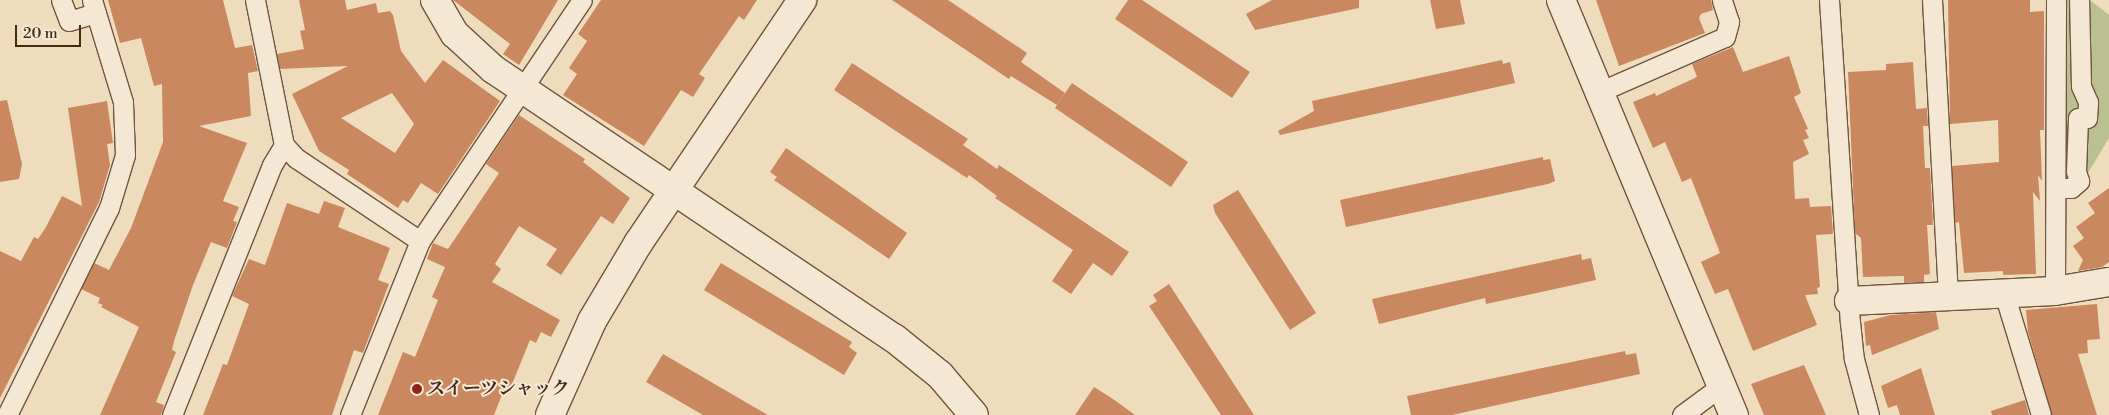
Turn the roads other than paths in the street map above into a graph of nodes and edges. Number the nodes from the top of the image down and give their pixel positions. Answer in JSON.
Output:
{"nodes":[{"id":1,"x":61,"y":0,"type":"edge"},
{"id":2,"x":255,"y":0,"type":"edge"},
{"id":3,"x":435,"y":0,"type":"edge"},
{"id":4,"x":582,"y":0,"type":"edge"},
{"id":5,"x":802,"y":0,"type":"edge"},
{"id":6,"x":1561,"y":0,"type":"edge"},
{"id":7,"x":1722,"y":0,"type":"edge"},
{"id":8,"x":1829,"y":0,"type":"edge"},
{"id":9,"x":1932,"y":0,"type":"edge"},
{"id":10,"x":2056,"y":0,"type":"edge"},
{"id":11,"x":2079,"y":0,"type":"edge"},
{"id":12,"x":94,"y":6,"type":"edge"},
{"id":13,"x":522,"y":89,"type":"junction"},
{"id":14,"x":1599,"y":92,"type":"junction"},
{"id":15,"x":284,"y":145,"type":"junction"},
{"id":16,"x":2058,"y":188,"type":"junction"},
{"id":17,"x":674,"y":191,"type":"junction"},
{"id":18,"x":420,"y":241,"type":"junction"},
{"id":19,"x":2109,"y":282,"type":"edge"},
{"id":20,"x":2055,"y":291,"type":"junction"},
{"id":21,"x":2004,"y":294,"type":"junction"},
{"id":22,"x":1948,"y":296,"type":"junction"},
{"id":23,"x":1849,"y":301,"type":"junction"},
{"id":24,"x":1720,"y":386,"type":"junction"},
{"id":25,"x":7,"y":415,"type":"edge"},
{"id":26,"x":172,"y":415,"type":"edge"},
{"id":27,"x":350,"y":415,"type":"edge"},
{"id":28,"x":550,"y":415,"type":"edge"},
{"id":29,"x":974,"y":415,"type":"edge"},
{"id":30,"x":1682,"y":415,"type":"edge"},
{"id":31,"x":1734,"y":415,"type":"edge"},
{"id":32,"x":1869,"y":415,"type":"edge"},
{"id":33,"x":2041,"y":415,"type":"edge"}],
"edges":[{"from":1,"to":12,"type":"street"},
{"from":2,"to":15,"type":"street"},
{"from":3,"to":13,"type":"street"},
{"from":4,"to":13,"type":"street"},
{"from":5,"to":17,"type":"street"},
{"from":6,"to":14,"type":"street"},
{"from":7,"to":14,"type":"street"},
{"from":8,"to":23,"type":"street"},
{"from":9,"to":22,"type":"street"},
{"from":10,"to":16,"type":"street"},
{"from":11,"to":16,"type":"street"},
{"from":12,"to":25,"type":"street"},
{"from":13,"to":17,"type":"street"},
{"from":13,"to":18,"type":"street"},
{"from":14,"to":24,"type":"street"},
{"from":15,"to":18,"type":"street"},
{"from":15,"to":26,"type":"street"},
{"from":16,"to":20,"type":"street"},
{"from":17,"to":28,"type":"street"},
{"from":17,"to":29,"type":"street"},
{"from":18,"to":27,"type":"street"},
{"from":19,"to":20,"type":"street"},
{"from":20,"to":21,"type":"street"},
{"from":21,"to":22,"type":"street"},
{"from":21,"to":33,"type":"street"},
{"from":22,"to":23,"type":"street"},
{"from":23,"to":32,"type":"street"},
{"from":24,"to":30,"type":"street"},
{"from":24,"to":31,"type":"street"}]}
